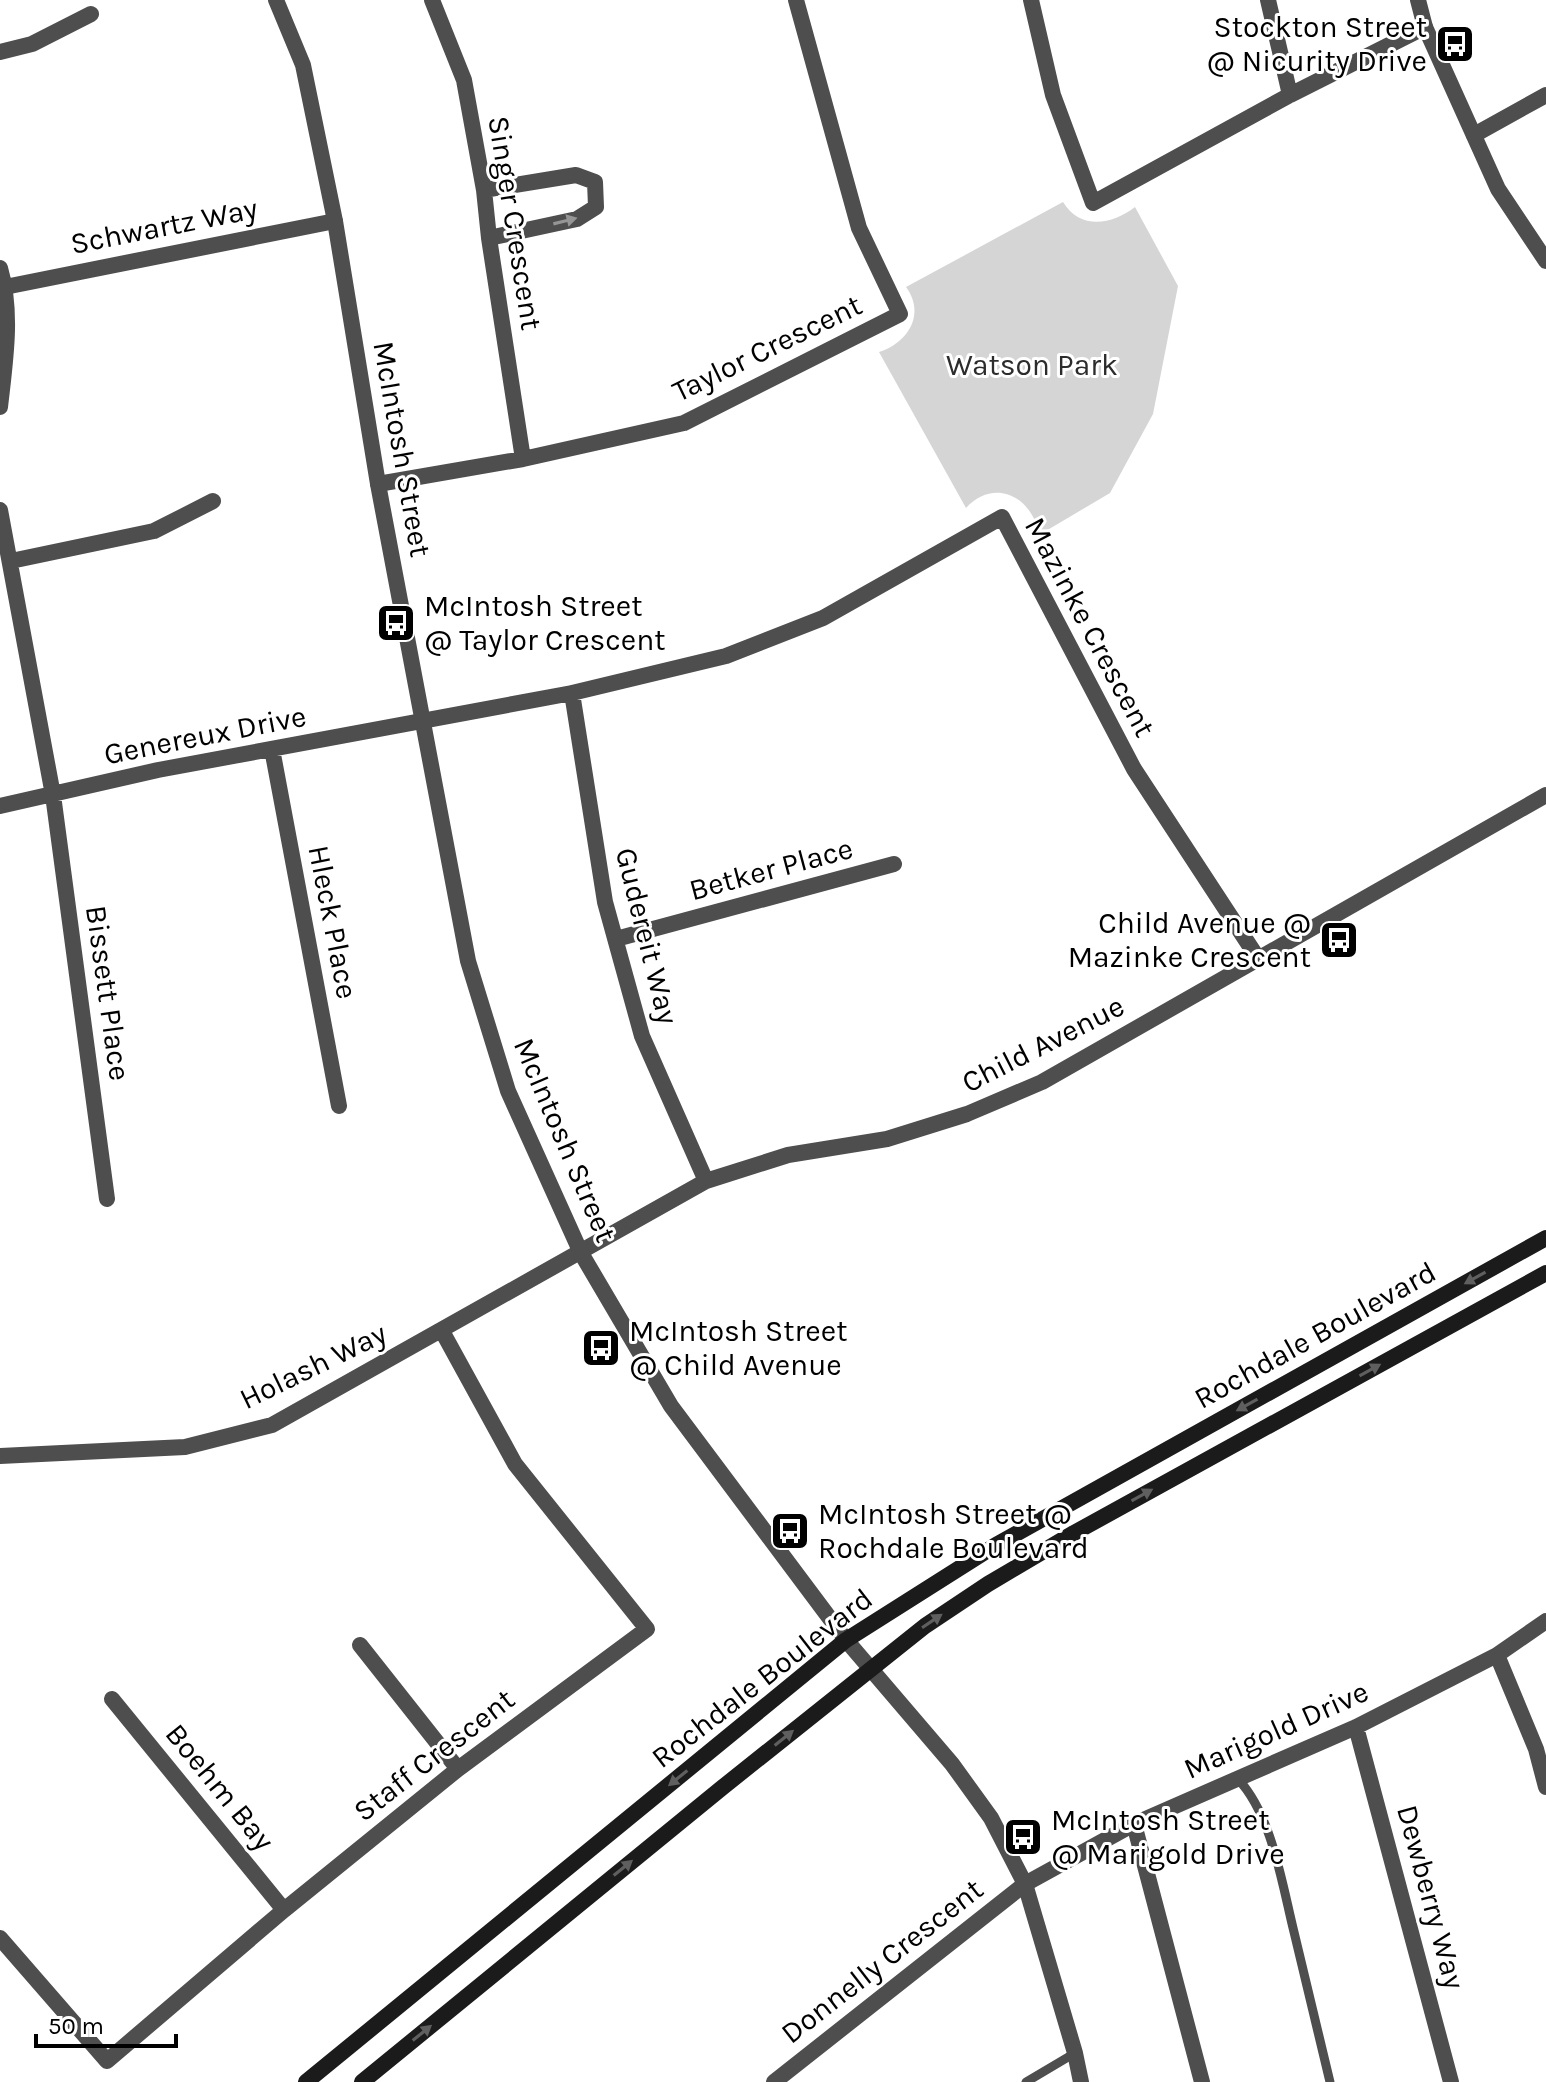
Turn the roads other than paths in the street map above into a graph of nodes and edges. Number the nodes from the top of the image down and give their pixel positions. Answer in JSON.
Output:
{"nodes":[{"id":1,"x":276,"y":0,"type":"edge"},
{"id":2,"x":432,"y":0,"type":"edge"},
{"id":3,"x":796,"y":0,"type":"edge"},
{"id":4,"x":1031,"y":0,"type":"edge"},
{"id":5,"x":1268,"y":0,"type":"edge"},
{"id":6,"x":1418,"y":0,"type":"edge"},
{"id":7,"x":91,"y":14,"type":"dead end"},
{"id":8,"x":1425,"y":27,"type":"junction"},
{"id":9,"x":0,"y":52,"type":"edge"},
{"id":10,"x":1290,"y":95,"type":"junction"},
{"id":11,"x":1546,"y":95,"type":"edge"},
{"id":12,"x":1474,"y":135,"type":"junction"},
{"id":13,"x":484,"y":190,"type":"junction"},
{"id":14,"x":335,"y":221,"type":"junction"},
{"id":15,"x":489,"y":238,"type":"junction"},
{"id":16,"x":1546,"y":261,"type":"edge"},
{"id":17,"x":0,"y":268,"type":"edge"},
{"id":18,"x":5,"y":287,"type":"junction"},
{"id":19,"x":0,"y":407,"type":"edge"},
{"id":20,"x":523,"y":459,"type":"junction"},
{"id":21,"x":378,"y":484,"type":"junction"},
{"id":22,"x":213,"y":501,"type":"dead end"},
{"id":23,"x":0,"y":510,"type":"edge"},
{"id":24,"x":11,"y":561,"type":"junction"},
{"id":25,"x":572,"y":693,"type":"junction"},
{"id":26,"x":422,"y":722,"type":"junction"},
{"id":27,"x":272,"y":749,"type":"junction"},
{"id":28,"x":53,"y":795,"type":"junction"},
{"id":29,"x":1546,"y":795,"type":"edge"},
{"id":30,"x":0,"y":806,"type":"edge"},
{"id":31,"x":894,"y":864,"type":"dead end"},
{"id":32,"x":616,"y":939,"type":"junction"},
{"id":33,"x":1259,"y":960,"type":"junction"},
{"id":34,"x":339,"y":1106,"type":"dead end"},
{"id":35,"x":706,"y":1181,"type":"junction"},
{"id":36,"x":107,"y":1199,"type":"dead end"},
{"id":37,"x":1546,"y":1238,"type":"edge"},
{"id":38,"x":581,"y":1253,"type":"junction"},
{"id":39,"x":1546,"y":1273,"type":"edge"},
{"id":40,"x":442,"y":1331,"type":"junction"},
{"id":41,"x":0,"y":1456,"type":"edge"},
{"id":42,"x":1546,"y":1621,"type":"edge"},
{"id":43,"x":846,"y":1640,"type":"junction"},
{"id":44,"x":360,"y":1645,"type":"dead end"},
{"id":45,"x":1497,"y":1655,"type":"junction"},
{"id":46,"x":870,"y":1668,"type":"junction"},
{"id":47,"x":112,"y":1699,"type":"dead end"},
{"id":48,"x":1356,"y":1727,"type":"junction"},
{"id":49,"x":458,"y":1769,"type":"junction"},
{"id":50,"x":1237,"y":1778,"type":"junction"},
{"id":51,"x":1546,"y":1787,"type":"edge"},
{"id":52,"x":1134,"y":1824,"type":"junction"},
{"id":53,"x":1025,"y":1884,"type":"junction"},
{"id":54,"x":284,"y":1910,"type":"junction"},
{"id":55,"x":0,"y":1938,"type":"edge"},
{"id":56,"x":1075,"y":2053,"type":"junction"},
{"id":57,"x":306,"y":2082,"type":"edge"},
{"id":58,"x":362,"y":2082,"type":"edge"},
{"id":59,"x":774,"y":2082,"type":"edge"},
{"id":60,"x":1026,"y":2082,"type":"edge"},
{"id":61,"x":1081,"y":2082,"type":"edge"},
{"id":62,"x":1202,"y":2082,"type":"edge"},
{"id":63,"x":1330,"y":2082,"type":"edge"},
{"id":64,"x":1451,"y":2082,"type":"edge"}],
"edges":[{"from":1,"to":14,"type":"street","name":"McIntosh Street"},
{"from":2,"to":13,"type":"street","name":"Singer Crescent"},
{"from":3,"to":20,"type":"street","name":"Taylor Crescent"},
{"from":4,"to":10,"type":"street"},
{"from":5,"to":10,"type":"street"},
{"from":6,"to":8,"type":"street"},
{"from":7,"to":9,"type":"street"},
{"from":8,"to":10,"type":"street"},
{"from":8,"to":12,"type":"street"},
{"from":11,"to":12,"type":"street"},
{"from":12,"to":16,"type":"street"},
{"from":13,"to":15,"type":"street","name":"Singer Crescent"},
{"from":15,"to":13,"type":"street","one_way":true},
{"from":14,"to":18,"type":"street","name":"Schwartz Way"},
{"from":14,"to":21,"type":"street","name":"McIntosh Street"},
{"from":15,"to":20,"type":"street","name":"Singer Crescent"},
{"from":17,"to":18,"type":"street"},
{"from":18,"to":19,"type":"street"},
{"from":20,"to":21,"type":"street","name":"Taylor Crescent"},
{"from":21,"to":26,"type":"street","name":"McIntosh Street"},
{"from":22,"to":24,"type":"street"},
{"from":23,"to":24,"type":"street","name":"Bissett Place"},
{"from":24,"to":28,"type":"street","name":"Bissett Place"},
{"from":25,"to":26,"type":"street","name":"Mazinke Crescent"},
{"from":25,"to":32,"type":"street","name":"Gudereit Way"},
{"from":25,"to":33,"type":"street","name":"Mazinke Crescent"},
{"from":26,"to":27,"type":"street","name":"Genereux Drive"},
{"from":26,"to":38,"type":"street","name":"McIntosh Street"},
{"from":27,"to":28,"type":"street","name":"Genereux Drive"},
{"from":27,"to":34,"type":"street","name":"Hleck Place"},
{"from":28,"to":30,"type":"street","name":"Genereux Drive"},
{"from":28,"to":36,"type":"street","name":"Bissett Place"},
{"from":29,"to":33,"type":"street","name":"Child Avenue"},
{"from":31,"to":32,"type":"street","name":"Betker Place"},
{"from":32,"to":35,"type":"street","name":"Gudereit Way"},
{"from":33,"to":35,"type":"street","name":"Child Avenue"},
{"from":35,"to":38,"type":"street","name":"Child Avenue"},
{"from":37,"to":43,"type":"main road","name":"Rochdale Boulevard","one_way":true},
{"from":38,"to":40,"type":"street","name":"Holash Way"},
{"from":38,"to":43,"type":"street","name":"McIntosh Street"},
{"from":46,"to":39,"type":"main road","name":"Rochdale Boulevard","one_way":true},
{"from":40,"to":41,"type":"street","name":"Holash Way"},
{"from":40,"to":49,"type":"street","name":"Staff Crescent"},
{"from":42,"to":45,"type":"street","name":"Marigold Drive"},
{"from":43,"to":46,"type":"street","name":"McIntosh Street"},
{"from":43,"to":57,"type":"main road","name":"Rochdale Boulevard","one_way":true},
{"from":44,"to":49,"type":"street"},
{"from":45,"to":48,"type":"street","name":"Marigold Drive"},
{"from":45,"to":51,"type":"street"},
{"from":46,"to":53,"type":"street","name":"McIntosh Street"},
{"from":58,"to":46,"type":"main road","name":"Rochdale Boulevard","one_way":true},
{"from":47,"to":54,"type":"street","name":"Boehm Bay"},
{"from":48,"to":50,"type":"street","name":"Marigold Drive"},
{"from":48,"to":64,"type":"street","name":"Dewberry Way"},
{"from":49,"to":54,"type":"street","name":"Staff Crescent"},
{"from":50,"to":52,"type":"street","name":"Marigold Drive"},
{"from":50,"to":63,"type":"lane"},
{"from":52,"to":53,"type":"street","name":"Marigold Drive"},
{"from":52,"to":62,"type":"street"},
{"from":53,"to":56,"type":"street","name":"McIntosh Street"},
{"from":53,"to":59,"type":"street","name":"Donnelly Crescent"},
{"from":54,"to":55,"type":"street","name":"Staff Crescent"},
{"from":56,"to":60,"type":"lane"},
{"from":56,"to":61,"type":"street","name":"McIntosh Street"}]}
